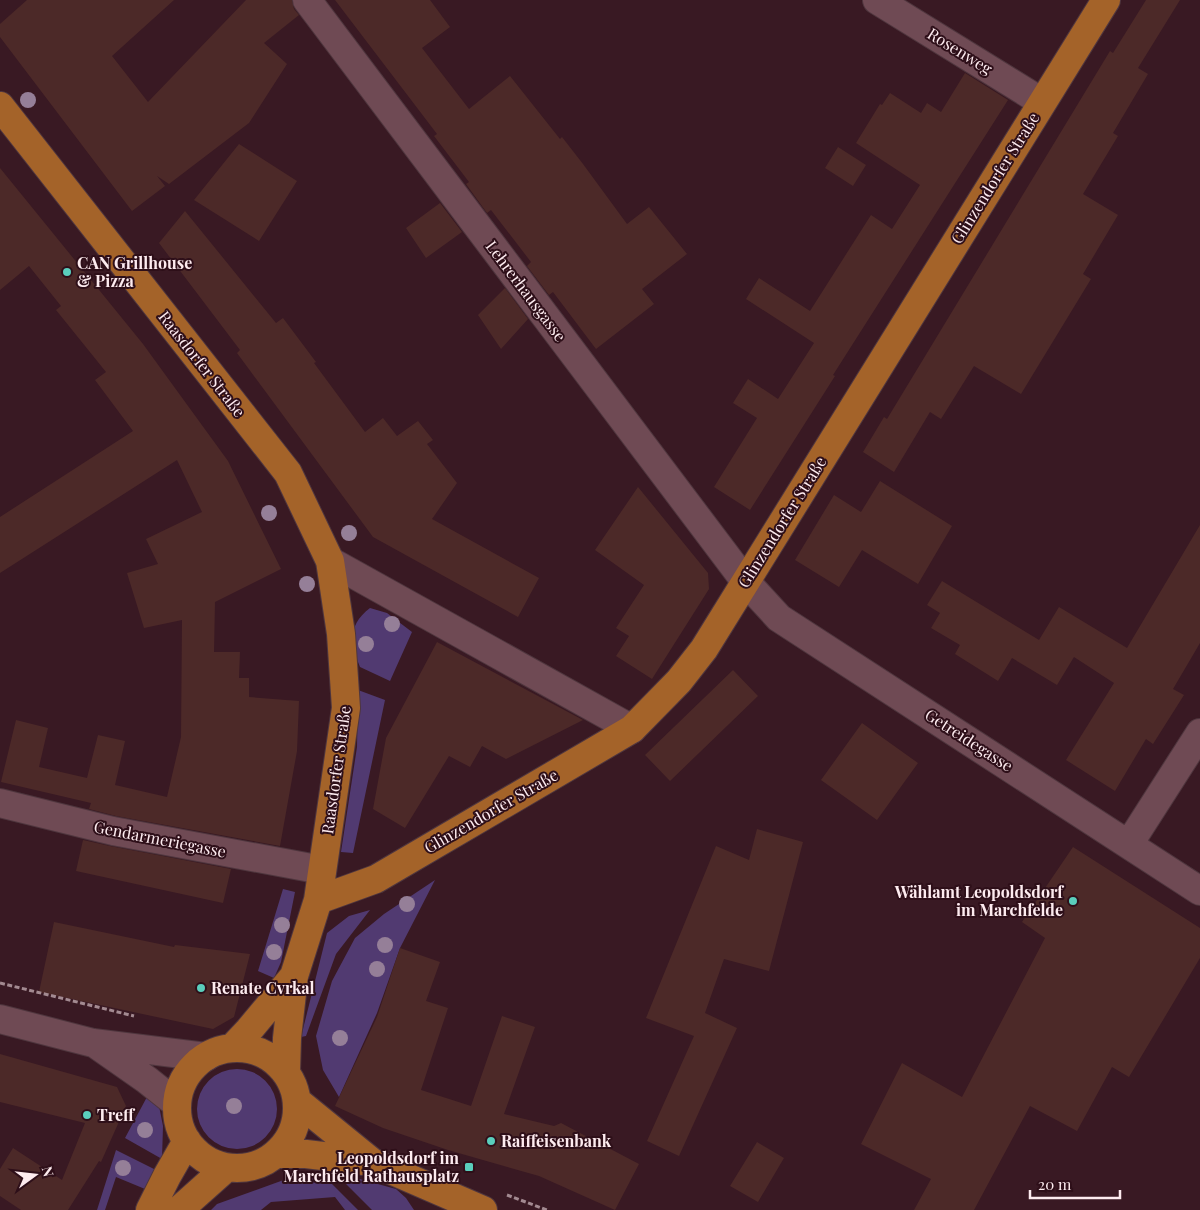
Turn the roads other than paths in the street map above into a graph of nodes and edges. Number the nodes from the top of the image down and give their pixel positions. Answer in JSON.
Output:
{"nodes":[{"id":1,"x":307,"y":0,"type":"edge"},
{"id":2,"x":877,"y":0,"type":"edge"},
{"id":3,"x":1106,"y":0,"type":"edge"},
{"id":4,"x":1042,"y":102,"type":"junction"},
{"id":5,"x":0,"y":106,"type":"edge"},
{"id":6,"x":330,"y":561,"type":"junction"},
{"id":7,"x":745,"y":581,"type":"junction"},
{"id":8,"x":632,"y":729,"type":"junction"},
{"id":9,"x":1200,"y":733,"type":"edge"},
{"id":10,"x":0,"y":804,"type":"edge"},
{"id":11,"x":1129,"y":844,"type":"junction"},
{"id":12,"x":322,"y":870,"type":"junction"},
{"id":13,"x":1200,"y":892,"type":"edge"},
{"id":14,"x":318,"y":900,"type":"junction"},
{"id":15,"x":294,"y":976,"type":"junction"},
{"id":16,"x":0,"y":1019,"type":"edge"},
{"id":17,"x":94,"y":1043,"type":"junction"},
{"id":18,"x":232,"y":1048,"type":"junction"},
{"id":19,"x":206,"y":1057,"type":"junction"},
{"id":20,"x":286,"y":1072,"type":"junction"},
{"id":21,"x":297,"y":1101,"type":"junction"},
{"id":22,"x":177,"y":1104,"type":"junction"},
{"id":23,"x":187,"y":1141,"type":"junction"},
{"id":24,"x":276,"y":1154,"type":"junction"},
{"id":25,"x":372,"y":1162,"type":"junction"},
{"id":26,"x":226,"y":1168,"type":"junction"},
{"id":27,"x":455,"y":1204,"type":"edge"},
{"id":28,"x":150,"y":1210,"type":"edge"},
{"id":29,"x":179,"y":1210,"type":"edge"},
{"id":30,"x":483,"y":1210,"type":"edge"}],
"edges":[{"from":1,"to":7,"type":"street","name":"Lehrerhausgasse"},
{"from":2,"to":4,"type":"street","name":"Rosenweg"},
{"from":3,"to":4,"type":"main road","name":"Glinzendorfer Straße"},
{"from":4,"to":7,"type":"main road","name":"Glinzendorfer Straße"},
{"from":5,"to":6,"type":"main road","name":"Raasdorfer Straße"},
{"from":6,"to":8,"type":"street"},
{"from":6,"to":12,"type":"main road","name":"Raasdorfer Straße"},
{"from":7,"to":8,"type":"main road","name":"Glinzendorfer Straße"},
{"from":7,"to":11,"type":"street","name":"Getreidegasse"},
{"from":8,"to":14,"type":"main road","name":"Glinzendorfer Straße"},
{"from":9,"to":11,"type":"street"},
{"from":10,"to":12,"type":"street","name":"Gendarmeriegasse"},
{"from":11,"to":13,"type":"street","name":"Getreidegasse"},
{"from":12,"to":14,"type":"main road","name":"Raasdorfer Straße"},
{"from":14,"to":15,"type":"main road","name":"Raasdorfer Straße"},
{"from":15,"to":18,"type":"main road","name":"Raasdorfer Straße"},
{"from":15,"to":20,"type":"main road","name":"Raasdorfer Straße"},
{"from":16,"to":17,"type":"street"},
{"from":17,"to":19,"type":"street"},
{"from":17,"to":22,"type":"street"},
{"from":18,"to":19,"type":"main road"},
{"from":18,"to":20,"type":"main road"},
{"from":19,"to":22,"type":"main road"},
{"from":20,"to":21,"type":"main road"},
{"from":21,"to":24,"type":"main road"},
{"from":21,"to":25,"type":"main road"},
{"from":22,"to":23,"type":"main road"},
{"from":23,"to":26,"type":"main road"},
{"from":23,"to":28,"type":"main road"},
{"from":24,"to":25,"type":"main road"},
{"from":24,"to":26,"type":"main road"},
{"from":25,"to":27,"type":"main road"},
{"from":26,"to":29,"type":"main road"},
{"from":27,"to":30,"type":"main road"}]}
